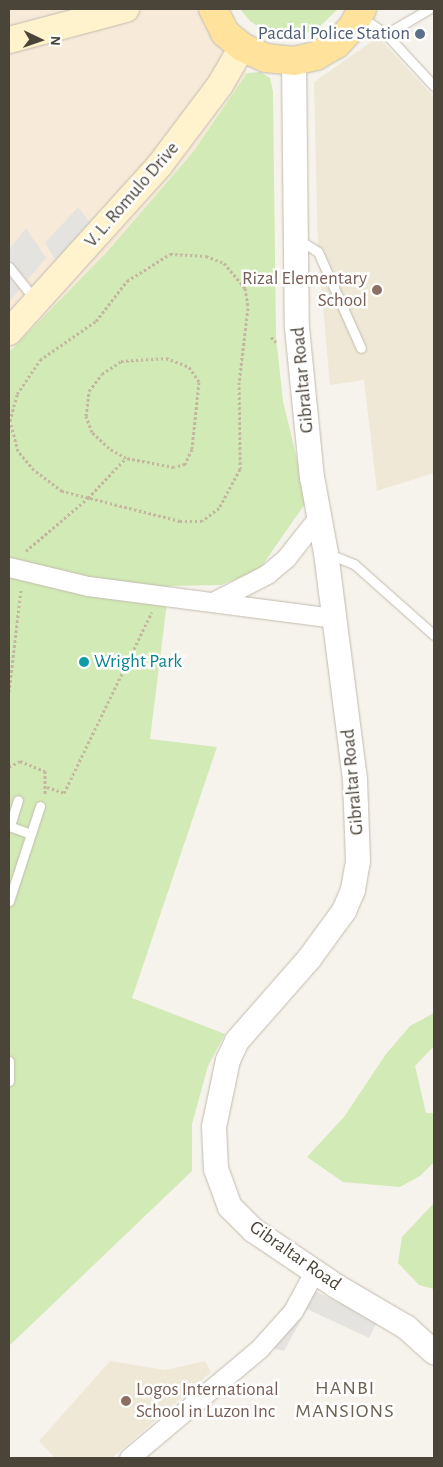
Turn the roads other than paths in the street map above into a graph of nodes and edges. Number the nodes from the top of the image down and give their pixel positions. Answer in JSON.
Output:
{"nodes":[{"id":1,"x":126,"y":9,"type":"edge"},
{"id":2,"x":212,"y":9,"type":"edge"},
{"id":3,"x":429,"y":9,"type":"edge"},
{"id":4,"x":360,"y":12,"type":"edge"},
{"id":5,"x":386,"y":34,"type":"junction"},
{"id":6,"x":9,"y":40,"type":"edge"},
{"id":7,"x":242,"y":47,"type":"junction"},
{"id":8,"x":294,"y":61,"type":"junction"},
{"id":9,"x":434,"y":86,"type":"edge"},
{"id":10,"x":297,"y":238,"type":"junction"},
{"id":11,"x":9,"y":267,"type":"edge"},
{"id":12,"x":38,"y":303,"type":"junction"},
{"id":13,"x":9,"y":332,"type":"edge"},
{"id":14,"x":361,"y":348,"type":"dead end"},
{"id":15,"x":320,"y":515,"type":"junction"},
{"id":16,"x":326,"y":552,"type":"junction"},
{"id":17,"x":9,"y":567,"type":"edge"},
{"id":18,"x":216,"y":601,"type":"junction"},
{"id":19,"x":335,"y":618,"type":"junction"},
{"id":20,"x":434,"y":636,"type":"edge"},
{"id":21,"x":18,"y":800,"type":"dead end"},
{"id":22,"x":40,"y":806,"type":"dead end"},
{"id":23,"x":9,"y":826,"type":"edge"},
{"id":24,"x":31,"y":834,"type":"junction"},
{"id":25,"x":9,"y":901,"type":"edge"},
{"id":26,"x":9,"y":1061,"type":"edge"},
{"id":27,"x":9,"y":1081,"type":"edge"},
{"id":28,"x":314,"y":1272,"type":"junction"},
{"id":29,"x":434,"y":1352,"type":"edge"},
{"id":30,"x":129,"y":1458,"type":"edge"}],
"edges":[{"from":1,"to":6,"type":"main road"},
{"from":2,"to":7,"type":"main road"},
{"from":3,"to":5,"type":"lane"},
{"from":4,"to":5,"type":"lane"},
{"from":4,"to":8,"type":"main road"},
{"from":5,"to":9,"type":"lane"},
{"from":7,"to":8,"type":"main road"},
{"from":7,"to":12,"type":"main road","name":"V. L. Romulo Drive"},
{"from":8,"to":10,"type":"street","name":"Gibraltar Road"},
{"from":10,"to":14,"type":"lane"},
{"from":10,"to":15,"type":"street","name":"Gibraltar Road"},
{"from":11,"to":12,"type":"lane"},
{"from":12,"to":13,"type":"main road","name":"V. L. Romulo Drive"},
{"from":15,"to":16,"type":"street","name":"Gibraltar Road"},
{"from":15,"to":18,"type":"street"},
{"from":16,"to":19,"type":"street","name":"Gibraltar Road"},
{"from":16,"to":20,"type":"lane"},
{"from":17,"to":18,"type":"street"},
{"from":18,"to":19,"type":"street"},
{"from":19,"to":28,"type":"street","name":"Gibraltar Road"},
{"from":21,"to":23,"type":"lane"},
{"from":22,"to":24,"type":"lane"},
{"from":23,"to":24,"type":"lane"},
{"from":24,"to":25,"type":"lane"},
{"from":26,"to":27,"type":"lane"},
{"from":28,"to":29,"type":"street","name":"Gibraltar Road"},
{"from":28,"to":30,"type":"street"}]}
